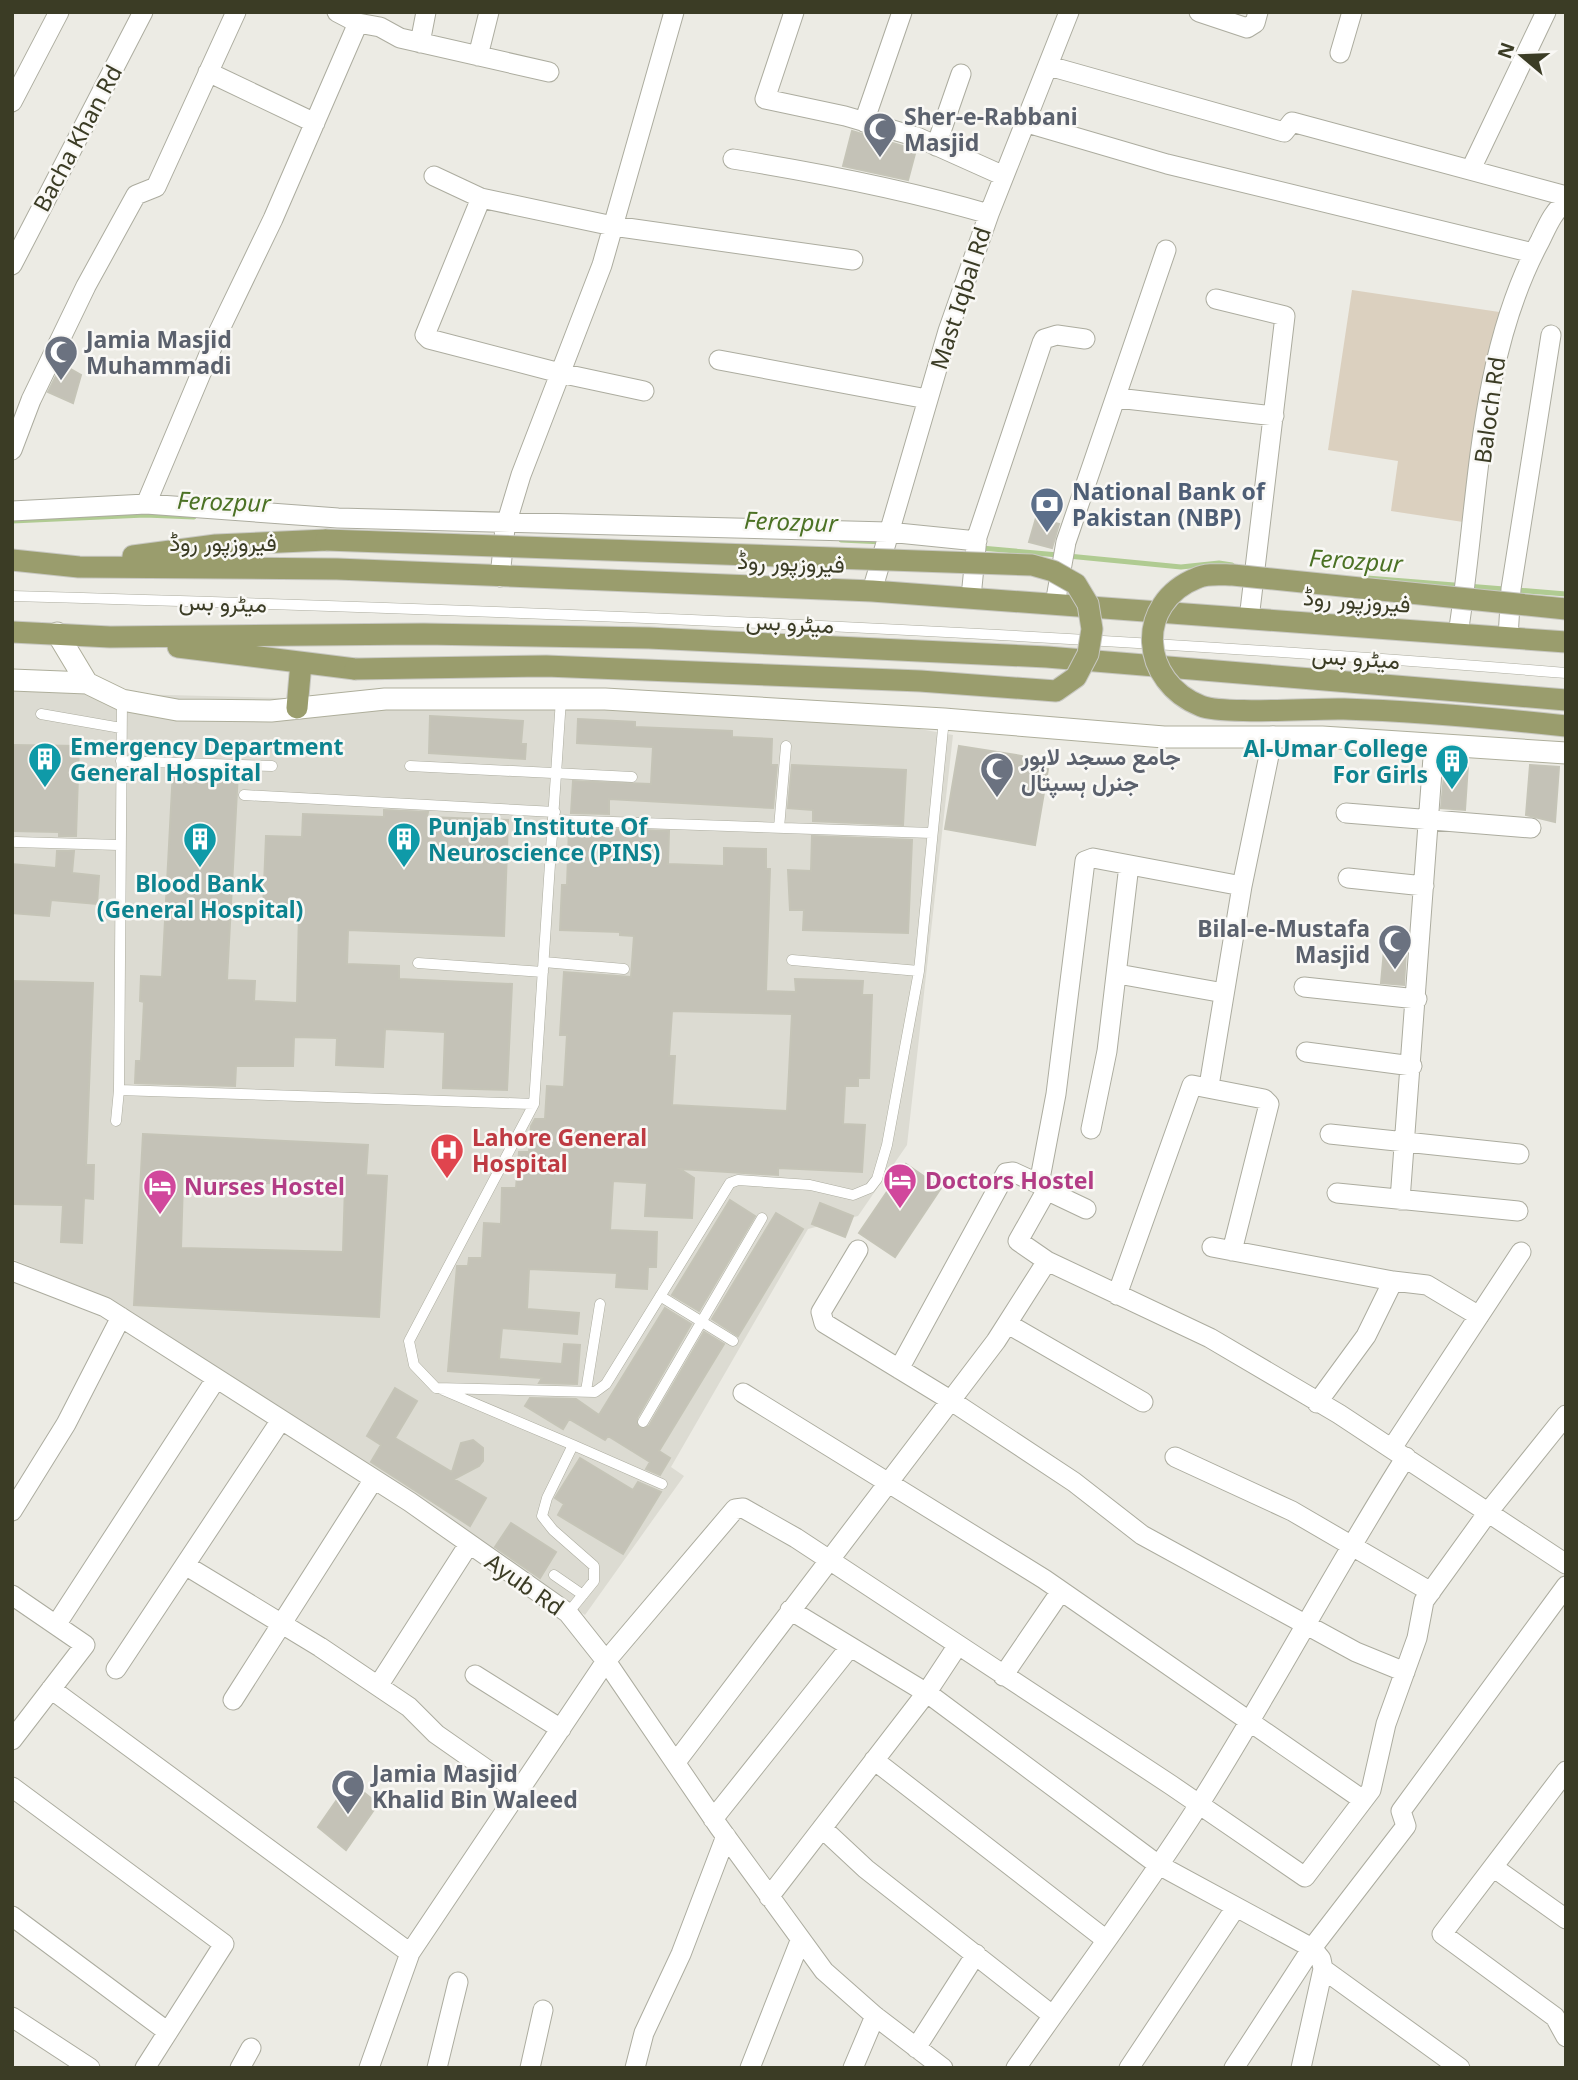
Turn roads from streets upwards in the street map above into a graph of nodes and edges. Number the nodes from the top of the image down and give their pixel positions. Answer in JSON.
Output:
{"nodes":[{"id":1,"x":59,"y":12,"type":"edge"},
{"id":2,"x":143,"y":12,"type":"edge"},
{"id":3,"x":236,"y":12,"type":"edge"},
{"id":4,"x":426,"y":12,"type":"edge"},
{"id":5,"x":489,"y":12,"type":"edge"},
{"id":6,"x":674,"y":12,"type":"edge"},
{"id":7,"x":794,"y":12,"type":"edge"},
{"id":8,"x":902,"y":12,"type":"edge"},
{"id":9,"x":1069,"y":12,"type":"edge"},
{"id":10,"x":1199,"y":12,"type":"edge"},
{"id":11,"x":1258,"y":12,"type":"edge"},
{"id":12,"x":1352,"y":12,"type":"edge"},
{"id":13,"x":1546,"y":12,"type":"edge"},
{"id":14,"x":344,"y":15,"type":"edge"},
{"id":15,"x":420,"y":43,"type":"junction"},
{"id":16,"x":1340,"y":53,"type":"dead end"},
{"id":17,"x":478,"y":56,"type":"junction"},
{"id":18,"x":1049,"y":66,"type":"junction"},
{"id":19,"x":208,"y":72,"type":"junction"},
{"id":20,"x":549,"y":72,"type":"dead end"},
{"id":21,"x":961,"y":74,"type":"dead end"},
{"id":22,"x":12,"y":103,"type":"edge"},
{"id":23,"x":864,"y":122,"type":"junction"},
{"id":24,"x":1027,"y":122,"type":"junction"},
{"id":25,"x":315,"y":123,"type":"junction"},
{"id":26,"x":936,"y":146,"type":"junction"},
{"id":27,"x":733,"y":159,"type":"dead end"},
{"id":28,"x":1471,"y":169,"type":"junction"},
{"id":29,"x":434,"y":176,"type":"dead end"},
{"id":30,"x":1004,"y":176,"type":"junction"},
{"id":31,"x":1566,"y":196,"type":"edge"},
{"id":32,"x":481,"y":198,"type":"junction"},
{"id":33,"x":1566,"y":202,"type":"edge"},
{"id":34,"x":989,"y":214,"type":"junction"},
{"id":35,"x":613,"y":226,"type":"junction"},
{"id":36,"x":1166,"y":250,"type":"dead end"},
{"id":37,"x":1533,"y":253,"type":"junction"},
{"id":38,"x":853,"y":260,"type":"dead end"},
{"id":39,"x":12,"y":265,"type":"edge"},
{"id":40,"x":1216,"y":299,"type":"dead end"},
{"id":41,"x":1551,"y":335,"type":"dead end"},
{"id":42,"x":1085,"y":339,"type":"dead end"},
{"id":43,"x":719,"y":360,"type":"dead end"},
{"id":44,"x":560,"y":373,"type":"junction"},
{"id":45,"x":644,"y":391,"type":"dead end"},
{"id":46,"x":1117,"y":398,"type":"junction"},
{"id":47,"x":927,"y":399,"type":"junction"},
{"id":48,"x":1274,"y":416,"type":"junction"},
{"id":49,"x":12,"y":450,"type":"edge"},
{"id":50,"x":146,"y":504,"type":"junction"},
{"id":51,"x":12,"y":511,"type":"edge"},
{"id":52,"x":507,"y":523,"type":"junction"},
{"id":53,"x":888,"y":532,"type":"junction"},
{"id":54,"x":977,"y":541,"type":"junction"},
{"id":55,"x":12,"y":560,"type":"edge"},
{"id":56,"x":79,"y":567,"type":"junction"},
{"id":57,"x":500,"y":577,"type":"junction"},
{"id":58,"x":872,"y":591,"type":"junction"},
{"id":59,"x":971,"y":597,"type":"junction"},
{"id":60,"x":1055,"y":604,"type":"junction"},
{"id":61,"x":1566,"y":608,"type":"edge"},
{"id":62,"x":1249,"y":619,"type":"junction"},
{"id":63,"x":12,"y":632,"type":"edge"},
{"id":64,"x":57,"y":633,"type":"junction"},
{"id":65,"x":1458,"y":634,"type":"junction"},
{"id":66,"x":110,"y":636,"type":"junction"},
{"id":67,"x":1508,"y":637,"type":"junction"},
{"id":68,"x":1566,"y":642,"type":"edge"},
{"id":69,"x":300,"y":663,"type":"junction"},
{"id":70,"x":12,"y":680,"type":"edge"},
{"id":71,"x":87,"y":683,"type":"junction"},
{"id":72,"x":1566,"y":700,"type":"edge"},
{"id":73,"x":297,"y":708,"type":"junction"},
{"id":74,"x":1566,"y":726,"type":"edge"},
{"id":75,"x":1273,"y":736,"type":"junction"},
{"id":76,"x":1433,"y":744,"type":"junction"},
{"id":77,"x":1566,"y":753,"type":"edge"},
{"id":78,"x":1346,"y":813,"type":"dead end"},
{"id":79,"x":1429,"y":820,"type":"junction"},
{"id":80,"x":1531,"y":828,"type":"dead end"},
{"id":81,"x":1129,"y":865,"type":"junction"},
{"id":82,"x":1348,"y":878,"type":"dead end"},
{"id":83,"x":1242,"y":886,"type":"junction"},
{"id":84,"x":1424,"y":886,"type":"junction"},
{"id":85,"x":1118,"y":974,"type":"junction"},
{"id":86,"x":1304,"y":987,"type":"dead end"},
{"id":87,"x":1224,"y":993,"type":"junction"},
{"id":88,"x":1416,"y":999,"type":"junction"},
{"id":89,"x":1306,"y":1052,"type":"dead end"},
{"id":90,"x":1412,"y":1066,"type":"junction"},
{"id":91,"x":1209,"y":1086,"type":"junction"},
{"id":92,"x":1091,"y":1129,"type":"dead end"},
{"id":93,"x":1330,"y":1134,"type":"dead end"},
{"id":94,"x":1406,"y":1143,"type":"junction"},
{"id":95,"x":1519,"y":1154,"type":"dead end"},
{"id":96,"x":1042,"y":1187,"type":"junction"},
{"id":97,"x":1337,"y":1193,"type":"dead end"},
{"id":98,"x":1400,"y":1199,"type":"junction"},
{"id":99,"x":1086,"y":1209,"type":"dead end"},
{"id":100,"x":1518,"y":1211,"type":"dead end"},
{"id":101,"x":1212,"y":1247,"type":"dead end"},
{"id":102,"x":858,"y":1250,"type":"dead end"},
{"id":103,"x":1232,"y":1251,"type":"junction"},
{"id":104,"x":1521,"y":1252,"type":"dead end"},
{"id":105,"x":1047,"y":1261,"type":"junction"},
{"id":106,"x":13,"y":1273,"type":"edge"},
{"id":107,"x":1393,"y":1282,"type":"junction"},
{"id":108,"x":1117,"y":1295,"type":"junction"},
{"id":109,"x":121,"y":1317,"type":"junction"},
{"id":110,"x":1479,"y":1317,"type":"junction"},
{"id":111,"x":1008,"y":1324,"type":"junction"},
{"id":112,"x":899,"y":1369,"type":"junction"},
{"id":113,"x":216,"y":1378,"type":"junction"},
{"id":114,"x":743,"y":1393,"type":"dead end"},
{"id":115,"x":950,"y":1400,"type":"junction"},
{"id":116,"x":1143,"y":1402,"type":"dead end"},
{"id":117,"x":1317,"y":1403,"type":"junction"},
{"id":118,"x":1566,"y":1415,"type":"edge"},
{"id":119,"x":281,"y":1420,"type":"junction"},
{"id":120,"x":1399,"y":1453,"type":"junction"},
{"id":121,"x":1175,"y":1457,"type":"dead end"},
{"id":122,"x":374,"y":1479,"type":"junction"},
{"id":123,"x":889,"y":1481,"type":"junction"},
{"id":124,"x":12,"y":1511,"type":"edge"},
{"id":125,"x":1489,"y":1511,"type":"junction"},
{"id":126,"x":469,"y":1545,"type":"junction"},
{"id":127,"x":1352,"y":1545,"type":"junction"},
{"id":128,"x":830,"y":1561,"type":"junction"},
{"id":129,"x":1566,"y":1564,"type":"edge"},
{"id":130,"x":186,"y":1565,"type":"junction"},
{"id":131,"x":1566,"y":1586,"type":"edge"},
{"id":132,"x":1061,"y":1591,"type":"junction"},
{"id":133,"x":1431,"y":1592,"type":"junction"},
{"id":134,"x":12,"y":1595,"type":"edge"},
{"id":135,"x":790,"y":1610,"type":"junction"},
{"id":136,"x":1308,"y":1624,"type":"junction"},
{"id":137,"x":55,"y":1625,"type":"junction"},
{"id":138,"x":283,"y":1625,"type":"junction"},
{"id":139,"x":958,"y":1645,"type":"junction"},
{"id":140,"x":850,"y":1647,"type":"junction"},
{"id":141,"x":606,"y":1661,"type":"junction"},
{"id":142,"x":116,"y":1669,"type":"dead end"},
{"id":143,"x":1405,"y":1672,"type":"junction"},
{"id":144,"x":475,"y":1675,"type":"dead end"},
{"id":145,"x":1003,"y":1676,"type":"junction"},
{"id":146,"x":378,"y":1686,"type":"junction"},
{"id":147,"x":51,"y":1689,"type":"junction"},
{"id":148,"x":927,"y":1692,"type":"junction"},
{"id":149,"x":233,"y":1700,"type":"dead end"},
{"id":150,"x":1250,"y":1721,"type":"junction"},
{"id":151,"x":561,"y":1729,"type":"junction"},
{"id":152,"x":14,"y":1733,"type":"edge"},
{"id":153,"x":874,"y":1760,"type":"junction"},
{"id":154,"x":676,"y":1762,"type":"junction"},
{"id":155,"x":1566,"y":1771,"type":"edge"},
{"id":156,"x":12,"y":1787,"type":"edge"},
{"id":157,"x":519,"y":1791,"type":"junction"},
{"id":158,"x":1363,"y":1800,"type":"junction"},
{"id":159,"x":1199,"y":1805,"type":"junction"},
{"id":160,"x":713,"y":1819,"type":"junction"},
{"id":161,"x":822,"y":1828,"type":"junction"},
{"id":162,"x":726,"y":1836,"type":"junction"},
{"id":163,"x":1157,"y":1864,"type":"junction"},
{"id":164,"x":1493,"y":1867,"type":"junction"},
{"id":165,"x":769,"y":1897,"type":"junction"},
{"id":166,"x":1236,"y":1907,"type":"junction"},
{"id":167,"x":12,"y":1916,"type":"edge"},
{"id":168,"x":1566,"y":1919,"type":"edge"},
{"id":169,"x":1105,"y":1939,"type":"junction"},
{"id":170,"x":800,"y":1941,"type":"junction"},
{"id":171,"x":1312,"y":1948,"type":"junction"},
{"id":172,"x":410,"y":1954,"type":"junction"},
{"id":173,"x":976,"y":1954,"type":"junction"},
{"id":174,"x":1323,"y":1969,"type":"junction"},
{"id":175,"x":458,"y":1982,"type":"dead end"},
{"id":176,"x":543,"y":2010,"type":"dead end"},
{"id":177,"x":1052,"y":2015,"type":"junction"},
{"id":178,"x":875,"y":2016,"type":"junction"},
{"id":179,"x":12,"y":2017,"type":"edge"},
{"id":180,"x":168,"y":2032,"type":"junction"},
{"id":181,"x":1566,"y":2037,"type":"edge"},
{"id":182,"x":251,"y":2048,"type":"dead end"},
{"id":183,"x":916,"y":2048,"type":"junction"},
{"id":184,"x":1307,"y":2064,"type":"edge"},
{"id":185,"x":441,"y":2067,"type":"edge"},
{"id":186,"x":90,"y":2068,"type":"edge"},
{"id":187,"x":145,"y":2068,"type":"edge"},
{"id":188,"x":240,"y":2068,"type":"edge"},
{"id":189,"x":369,"y":2068,"type":"edge"},
{"id":190,"x":530,"y":2068,"type":"edge"},
{"id":191,"x":635,"y":2068,"type":"edge"},
{"id":192,"x":750,"y":2068,"type":"edge"},
{"id":193,"x":853,"y":2068,"type":"edge"},
{"id":194,"x":943,"y":2068,"type":"edge"},
{"id":195,"x":1016,"y":2068,"type":"edge"},
{"id":196,"x":1129,"y":2068,"type":"edge"},
{"id":197,"x":1234,"y":2068,"type":"edge"},
{"id":198,"x":1460,"y":2068,"type":"edge"}],
"edges":[{"from":1,"to":22,"type":"street"},
{"from":2,"to":39,"type":"street","name":"Bacha Khan Rd"},
{"from":3,"to":19,"type":"street"},
{"from":4,"to":15,"type":"street"},
{"from":5,"to":17,"type":"street"},
{"from":6,"to":35,"type":"street"},
{"from":7,"to":23,"type":"street"},
{"from":8,"to":23,"type":"street"},
{"from":9,"to":18,"type":"street","name":"Mast Iqbal Rd"},
{"from":10,"to":11,"type":"street"},
{"from":12,"to":16,"type":"street"},
{"from":13,"to":28,"type":"street"},
{"from":14,"to":15,"type":"street"},
{"from":14,"to":25,"type":"street"},
{"from":15,"to":17,"type":"street"},
{"from":17,"to":20,"type":"street"},
{"from":18,"to":24,"type":"street","name":"Mast Iqbal Rd"},
{"from":18,"to":28,"type":"street"},
{"from":19,"to":25,"type":"street"},
{"from":19,"to":49,"type":"street"},
{"from":21,"to":26,"type":"street"},
{"from":23,"to":26,"type":"street"},
{"from":24,"to":30,"type":"street","name":"Mast Iqbal Rd"},
{"from":24,"to":37,"type":"street"},
{"from":25,"to":50,"type":"street"},
{"from":26,"to":30,"type":"street"},
{"from":27,"to":34,"type":"street"},
{"from":28,"to":31,"type":"street"},
{"from":29,"to":32,"type":"street"},
{"from":30,"to":34,"type":"street","name":"Mast Iqbal Rd"},
{"from":32,"to":35,"type":"street"},
{"from":32,"to":44,"type":"street"},
{"from":33,"to":37,"type":"street","name":"Baloch Rd"},
{"from":34,"to":47,"type":"street","name":"Mast Iqbal Rd"},
{"from":35,"to":38,"type":"street"},
{"from":35,"to":44,"type":"street"},
{"from":36,"to":46,"type":"street"},
{"from":37,"to":65,"type":"street","name":"Baloch Rd"},
{"from":40,"to":48,"type":"street"},
{"from":41,"to":67,"type":"street"},
{"from":42,"to":54,"type":"street"},
{"from":43,"to":47,"type":"street"},
{"from":44,"to":45,"type":"street"},
{"from":44,"to":52,"type":"street"},
{"from":46,"to":48,"type":"street"},
{"from":46,"to":60,"type":"street"},
{"from":47,"to":53,"type":"street","name":"Mast Iqbal Rd"},
{"from":48,"to":62,"type":"street"},
{"from":50,"to":51,"type":"street"},
{"from":50,"to":52,"type":"street"},
{"from":52,"to":53,"type":"street"},
{"from":52,"to":57,"type":"street"},
{"from":53,"to":54,"type":"street"},
{"from":53,"to":58,"type":"street","name":"Mast Iqbal Rd"},
{"from":54,"to":59,"type":"street"},
{"from":55,"to":56,"type":"main road","name":"فیروزپور روڈ"},
{"from":56,"to":57,"type":"main road","name":"فیروزپور روڈ"},
{"from":56,"to":69,"type":"main road","bridge":true},
{"from":57,"to":58,"type":"main road","name":"فیروزپور روڈ"},
{"from":58,"to":59,"type":"main road","name":"فیروزپور روڈ"},
{"from":59,"to":60,"type":"main road","name":"فیروزپور روڈ"},
{"from":60,"to":62,"type":"main road","name":"فیروزپور روڈ"},
{"from":61,"to":74,"type":"main road","bridge":true},
{"from":62,"to":65,"type":"main road","name":"فیروزپور روڈ"},
{"from":63,"to":64,"type":"main road"},
{"from":64,"to":66,"type":"main road"},
{"from":64,"to":71,"type":"street"},
{"from":65,"to":67,"type":"main road","name":"فیروزپور روڈ"},
{"from":66,"to":69,"type":"main road"},
{"from":66,"to":72,"type":"main road"},
{"from":67,"to":68,"type":"main road","name":"فیروزپور روڈ"},
{"from":69,"to":73,"type":"main road"},
{"from":70,"to":71,"type":"street"},
{"from":71,"to":73,"type":"street"},
{"from":73,"to":75,"type":"street"},
{"from":75,"to":76,"type":"street"},
{"from":75,"to":83,"type":"street"},
{"from":76,"to":77,"type":"street"},
{"from":76,"to":79,"type":"street"},
{"from":78,"to":79,"type":"street"},
{"from":79,"to":80,"type":"street"},
{"from":79,"to":84,"type":"street"},
{"from":81,"to":83,"type":"street"},
{"from":81,"to":85,"type":"street"},
{"from":81,"to":96,"type":"street"},
{"from":82,"to":84,"type":"street"},
{"from":83,"to":87,"type":"street"},
{"from":84,"to":88,"type":"street"},
{"from":85,"to":87,"type":"street"},
{"from":85,"to":92,"type":"street"},
{"from":86,"to":88,"type":"street"},
{"from":87,"to":91,"type":"street"},
{"from":88,"to":90,"type":"street"},
{"from":89,"to":90,"type":"street"},
{"from":90,"to":94,"type":"street"},
{"from":91,"to":103,"type":"street"},
{"from":91,"to":108,"type":"street"},
{"from":93,"to":94,"type":"street"},
{"from":94,"to":95,"type":"street"},
{"from":94,"to":98,"type":"street"},
{"from":96,"to":99,"type":"street"},
{"from":96,"to":105,"type":"street"},
{"from":96,"to":112,"type":"street"},
{"from":97,"to":98,"type":"street"},
{"from":98,"to":100,"type":"street"},
{"from":101,"to":103,"type":"street"},
{"from":102,"to":112,"type":"street"},
{"from":103,"to":107,"type":"street"},
{"from":104,"to":110,"type":"street"},
{"from":105,"to":108,"type":"street"},
{"from":105,"to":111,"type":"street"},
{"from":106,"to":109,"type":"street","name":"Ayub Rd"},
{"from":107,"to":110,"type":"street"},
{"from":107,"to":117,"type":"street"},
{"from":108,"to":117,"type":"street"},
{"from":109,"to":113,"type":"street","name":"Ayub Rd"},
{"from":109,"to":124,"type":"street"},
{"from":110,"to":120,"type":"street"},
{"from":111,"to":115,"type":"street"},
{"from":111,"to":116,"type":"street"},
{"from":112,"to":115,"type":"street"},
{"from":113,"to":119,"type":"street","name":"Ayub Rd"},
{"from":113,"to":137,"type":"street"},
{"from":114,"to":123,"type":"street"},
{"from":115,"to":123,"type":"street"},
{"from":115,"to":136,"type":"street"},
{"from":117,"to":120,"type":"street"},
{"from":118,"to":125,"type":"street"},
{"from":119,"to":122,"type":"street","name":"Ayub Rd"},
{"from":119,"to":130,"type":"street"},
{"from":120,"to":125,"type":"street"},
{"from":120,"to":127,"type":"street"},
{"from":121,"to":127,"type":"street"},
{"from":122,"to":126,"type":"street","name":"Ayub Rd"},
{"from":122,"to":138,"type":"street"},
{"from":123,"to":128,"type":"street"},
{"from":123,"to":132,"type":"street"},
{"from":125,"to":129,"type":"street"},
{"from":125,"to":133,"type":"street"},
{"from":126,"to":141,"type":"street","name":"Ayub Rd"},
{"from":126,"to":146,"type":"street"},
{"from":127,"to":133,"type":"street"},
{"from":127,"to":136,"type":"street"},
{"from":128,"to":135,"type":"street"},
{"from":128,"to":139,"type":"street"},
{"from":128,"to":141,"type":"street"},
{"from":130,"to":138,"type":"street"},
{"from":130,"to":142,"type":"street"},
{"from":131,"to":171,"type":"street"},
{"from":132,"to":145,"type":"street"},
{"from":132,"to":150,"type":"street"},
{"from":133,"to":143,"type":"street"},
{"from":134,"to":137,"type":"street"},
{"from":135,"to":140,"type":"street"},
{"from":135,"to":154,"type":"street"},
{"from":136,"to":143,"type":"street"},
{"from":136,"to":150,"type":"street"},
{"from":137,"to":147,"type":"street"},
{"from":138,"to":146,"type":"street"},
{"from":138,"to":149,"type":"street"},
{"from":139,"to":145,"type":"street"},
{"from":139,"to":148,"type":"street"},
{"from":140,"to":148,"type":"street"},
{"from":140,"to":160,"type":"street"},
{"from":141,"to":151,"type":"street"},
{"from":141,"to":154,"type":"street","name":"Ayub Rd"},
{"from":143,"to":158,"type":"street"},
{"from":144,"to":151,"type":"street"},
{"from":145,"to":159,"type":"street"},
{"from":146,"to":157,"type":"street"},
{"from":147,"to":152,"type":"street"},
{"from":147,"to":172,"type":"street"},
{"from":148,"to":153,"type":"street"},
{"from":148,"to":163,"type":"street"},
{"from":150,"to":158,"type":"street"},
{"from":150,"to":159,"type":"street"},
{"from":151,"to":157,"type":"street"},
{"from":153,"to":161,"type":"street"},
{"from":153,"to":169,"type":"street"},
{"from":154,"to":160,"type":"street","name":"Ayub Rd"},
{"from":155,"to":164,"type":"street"},
{"from":156,"to":180,"type":"street"},
{"from":157,"to":172,"type":"street"},
{"from":158,"to":159,"type":"street"},
{"from":159,"to":163,"type":"street"},
{"from":160,"to":162,"type":"street","name":"Ayub Rd"},
{"from":161,"to":165,"type":"street"},
{"from":161,"to":173,"type":"street"},
{"from":162,"to":165,"type":"street","name":"Ayub Rd"},
{"from":162,"to":191,"type":"street"},
{"from":163,"to":166,"type":"street"},
{"from":163,"to":169,"type":"street"},
{"from":164,"to":168,"type":"street"},
{"from":164,"to":181,"type":"street"},
{"from":165,"to":170,"type":"street","name":"Ayub Rd"},
{"from":166,"to":171,"type":"street"},
{"from":166,"to":196,"type":"street"},
{"from":167,"to":180,"type":"street"},
{"from":169,"to":177,"type":"street"},
{"from":170,"to":178,"type":"street","name":"Ayub Rd"},
{"from":170,"to":192,"type":"street"},
{"from":171,"to":174,"type":"street"},
{"from":171,"to":197,"type":"street"},
{"from":172,"to":189,"type":"street"},
{"from":173,"to":177,"type":"street"},
{"from":173,"to":183,"type":"street"},
{"from":174,"to":184,"type":"street"},
{"from":174,"to":198,"type":"street"},
{"from":175,"to":185,"type":"street"},
{"from":176,"to":190,"type":"street"},
{"from":177,"to":195,"type":"street"},
{"from":178,"to":183,"type":"street","name":"Ayub Rd"},
{"from":178,"to":193,"type":"street"},
{"from":179,"to":186,"type":"street"},
{"from":180,"to":187,"type":"street"},
{"from":182,"to":188,"type":"street"},
{"from":183,"to":194,"type":"street","name":"Ayub Rd"}]}
